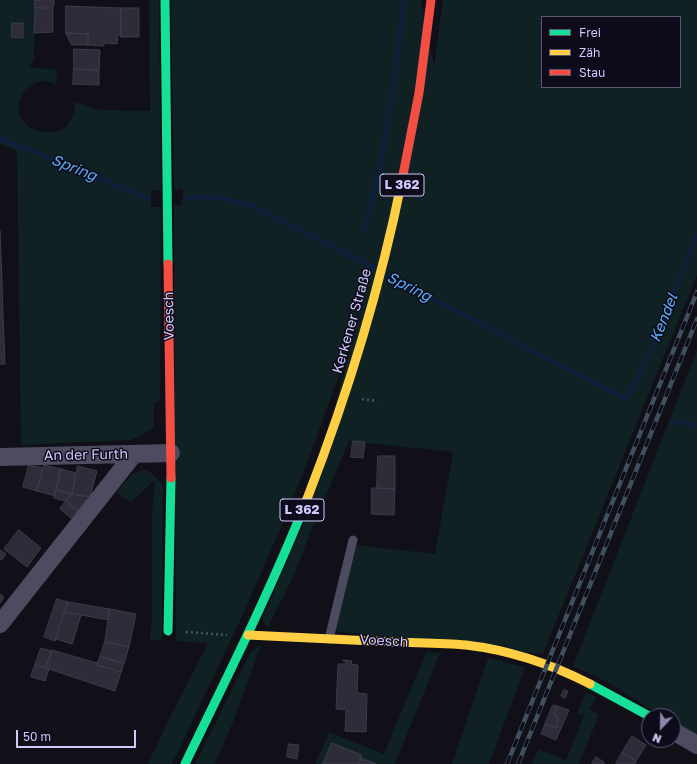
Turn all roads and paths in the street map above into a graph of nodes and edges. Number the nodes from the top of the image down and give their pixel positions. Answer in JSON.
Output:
{"nodes":[{"id":1,"x":165,"y":0,"type":"edge"},
{"id":2,"x":431,"y":0,"type":"edge"},
{"id":3,"x":171,"y":453,"type":"junction"},
{"id":4,"x":134,"y":454,"type":"junction"},
{"id":5,"x":0,"y":457,"type":"edge"},
{"id":6,"x":353,"y":540,"type":"dead end"},
{"id":7,"x":0,"y":624,"type":"edge"},
{"id":8,"x":168,"y":631,"type":"joint"},
{"id":9,"x":248,"y":635,"type":"junction"},
{"id":10,"x":329,"y":638,"type":"junction"},
{"id":11,"x":641,"y":711,"type":"edge"},
{"id":12,"x":681,"y":736,"type":"edge"},
{"id":13,"x":697,"y":745,"type":"edge"},
{"id":14,"x":185,"y":764,"type":"edge"}],
"edges":[{"from":1,"to":3,"type":"street","name":"Voesch"},
{"from":2,"to":9,"type":"street","name":"Kerkener Straße","number":"L 362"},
{"from":3,"to":4,"type":"street","name":"An der Furth"},
{"from":3,"to":8,"type":"street","name":"Voesch"},
{"from":4,"to":5,"type":"street","name":"An der Furth"},
{"from":4,"to":7,"type":"street"},
{"from":6,"to":10,"type":"lane"},
{"from":8,"to":9,"type":"path"},
{"from":9,"to":10,"type":"street","name":"Voesch"},
{"from":9,"to":14,"type":"street","number":"L 362"},
{"from":10,"to":11,"type":"street","name":"Voesch"},
{"from":12,"to":13,"type":"street"}]}
